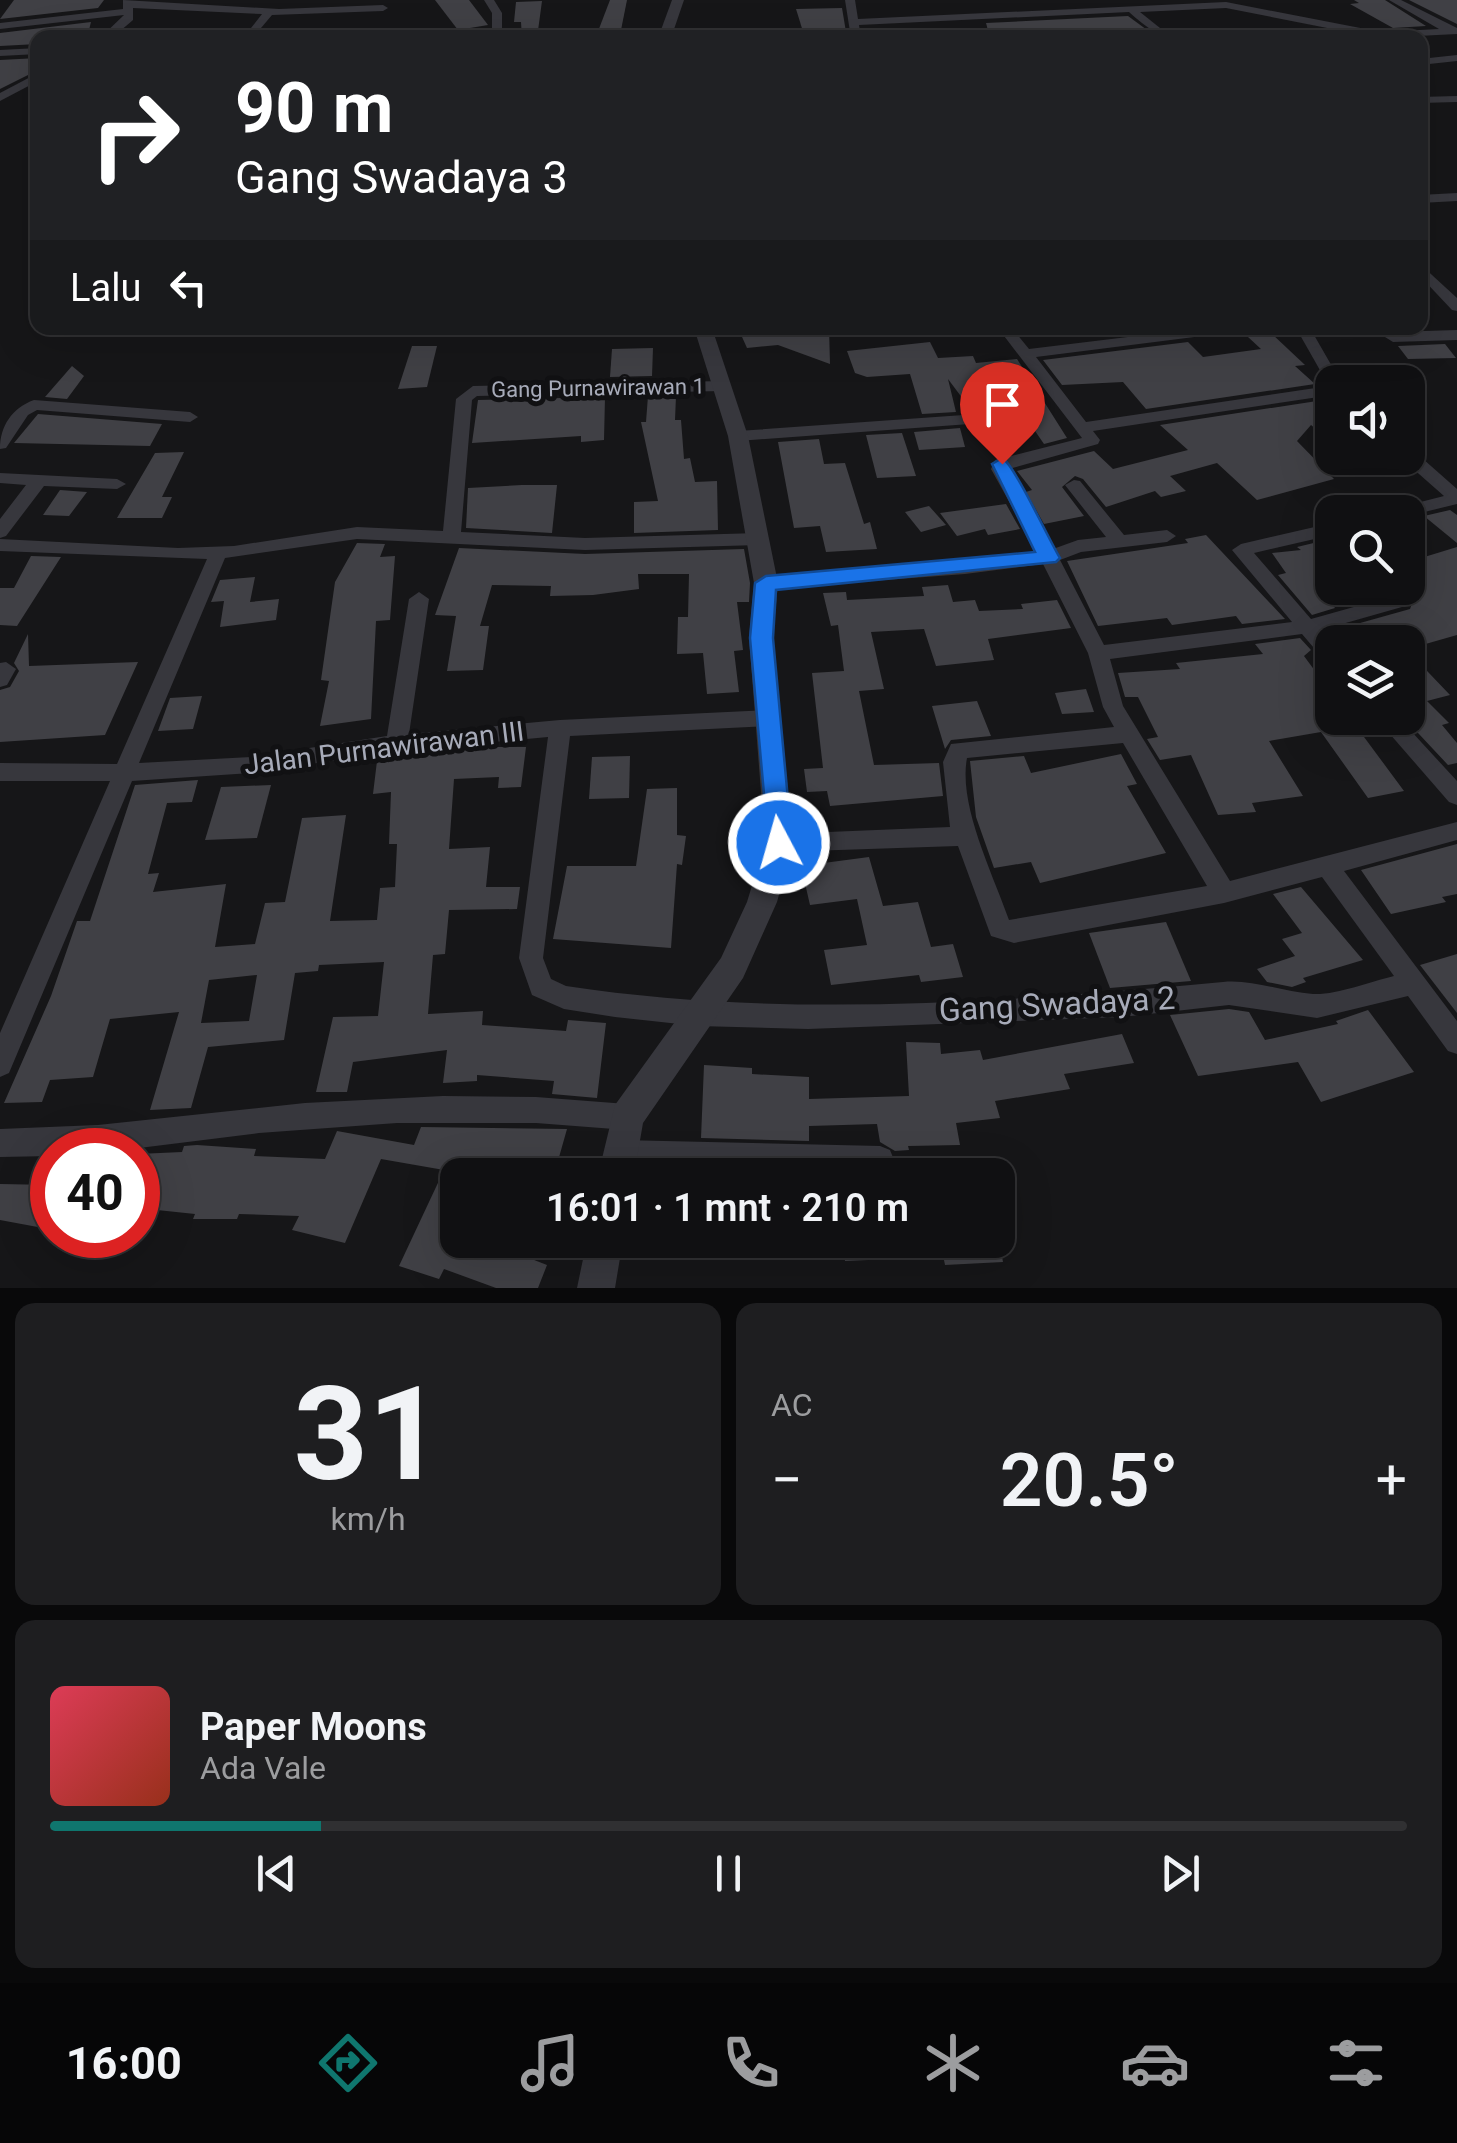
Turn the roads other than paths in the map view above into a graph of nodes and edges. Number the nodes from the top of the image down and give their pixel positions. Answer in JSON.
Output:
{"nodes":[{"id":1,"x":490,"y":0,"type":"edge"},
{"id":2,"x":678,"y":0,"type":"edge"},
{"id":3,"x":850,"y":0,"type":"edge"},
{"id":4,"x":947,"y":0,"type":"edge"},
{"id":5,"x":1016,"y":0,"type":"edge"},
{"id":6,"x":1394,"y":0,"type":"edge"},
{"id":7,"x":1181,"y":3,"type":"edge"},
{"id":8,"x":127,"y":6,"type":"edge"},
{"id":9,"x":383,"y":8,"type":"dead end"},
{"id":10,"x":1131,"y":9,"type":"junction"},
{"id":11,"x":270,"y":12,"type":"junction"},
{"id":12,"x":1026,"y":14,"type":"junction"},
{"id":13,"x":956,"y":18,"type":"junction"},
{"id":14,"x":852,"y":22,"type":"junction"},
{"id":15,"x":0,"y":26,"type":"edge"},
{"id":16,"x":117,"y":30,"type":"edge"},
{"id":17,"x":257,"y":30,"type":"edge"},
{"id":18,"x":497,"y":30,"type":"edge"},
{"id":19,"x":667,"y":30,"type":"edge"},
{"id":20,"x":854,"y":30,"type":"edge"},
{"id":21,"x":1156,"y":30,"type":"edge"},
{"id":22,"x":1357,"y":30,"type":"edge"},
{"id":23,"x":1456,"y":31,"type":"edge"},
{"id":24,"x":1428,"y":33,"type":"edge"},
{"id":25,"x":1434,"y":33,"type":"junction"},
{"id":26,"x":1457,"y":48,"type":"edge"},
{"id":27,"x":30,"y":51,"type":"edge"},
{"id":28,"x":0,"y":53,"type":"edge"},
{"id":29,"x":1457,"y":58,"type":"edge"},
{"id":30,"x":1428,"y":61,"type":"edge"},
{"id":31,"x":30,"y":80,"type":"edge"},
{"id":32,"x":0,"y":88,"type":"edge"},
{"id":33,"x":16,"y":88,"type":"junction"},
{"id":34,"x":0,"y":98,"type":"edge"},
{"id":35,"x":1457,"y":98,"type":"edge"},
{"id":36,"x":1428,"y":100,"type":"edge"},
{"id":37,"x":1457,"y":197,"type":"edge"},
{"id":38,"x":1428,"y":198,"type":"edge"},
{"id":39,"x":1428,"y":283,"type":"edge"},
{"id":40,"x":1457,"y":283,"type":"edge"},
{"id":41,"x":1457,"y":306,"type":"edge"},
{"id":42,"x":705,"y":335,"type":"edge"},
{"id":43,"x":1011,"y":335,"type":"edge"},
{"id":44,"x":1178,"y":335,"type":"edge"},
{"id":45,"x":1307,"y":335,"type":"edge"},
{"id":46,"x":1457,"y":335,"type":"edge"},
{"id":47,"x":1393,"y":337,"type":"dead end"},
{"id":48,"x":1027,"y":354,"type":"junction"},
{"id":49,"x":1324,"y":365,"type":"edge"},
{"id":50,"x":983,"y":382,"type":"dead end"},
{"id":51,"x":723,"y":386,"type":"junction"},
{"id":52,"x":1315,"y":393,"type":"edge"},
{"id":53,"x":190,"y":417,"type":"dead end"},
{"id":54,"x":1002,"y":417,"type":"junction"},
{"id":55,"x":1085,"y":427,"type":"junction"},
{"id":56,"x":1012,"y":435,"type":"dead end"},
{"id":57,"x":738,"y":436,"type":"junction"},
{"id":58,"x":0,"y":444,"type":"edge"},
{"id":59,"x":1425,"y":469,"type":"edge"},
{"id":60,"x":0,"y":478,"type":"edge"},
{"id":61,"x":39,"y":480,"type":"junction"},
{"id":62,"x":117,"y":484,"type":"dead end"},
{"id":63,"x":1074,"y":485,"type":"dead end"},
{"id":64,"x":1457,"y":498,"type":"edge"},
{"id":65,"x":1425,"y":506,"type":"edge"},
{"id":66,"x":0,"y":532,"type":"edge"},
{"id":67,"x":1315,"y":533,"type":"edge"},
{"id":68,"x":1167,"y":536,"type":"dead end"},
{"id":69,"x":450,"y":538,"type":"junction"},
{"id":70,"x":759,"y":539,"type":"junction"},
{"id":71,"x":1119,"y":541,"type":"junction"},
{"id":72,"x":0,"y":546,"type":"edge"},
{"id":73,"x":218,"y":554,"type":"junction"},
{"id":74,"x":1049,"y":558,"type":"junction"},
{"id":75,"x":766,"y":583,"type":"junction"},
{"id":76,"x":419,"y":598,"type":"dead end"},
{"id":77,"x":1385,"y":605,"type":"edge"},
{"id":78,"x":1307,"y":628,"type":"junction"},
{"id":79,"x":1315,"y":637,"type":"edge"},
{"id":80,"x":1098,"y":653,"type":"junction"},
{"id":81,"x":769,"y":718,"type":"junction"},
{"id":82,"x":560,"y":728,"type":"junction"},
{"id":83,"x":1128,"y":734,"type":"junction"},
{"id":84,"x":1402,"y":735,"type":"edge"},
{"id":85,"x":397,"y":744,"type":"junction"},
{"id":86,"x":0,"y":772,"type":"edge"},
{"id":87,"x":120,"y":774,"type":"junction"},
{"id":88,"x":1457,"y":796,"type":"edge"},
{"id":89,"x":1457,"y":831,"type":"edge"},
{"id":90,"x":964,"y":836,"type":"junction"},
{"id":91,"x":779,"y":843,"type":"junction"},
{"id":92,"x":1327,"y":866,"type":"junction"},
{"id":93,"x":1224,"y":893,"type":"junction"},
{"id":94,"x":1413,"y":983,"type":"junction"},
{"id":95,"x":698,"y":1014,"type":"junction"},
{"id":96,"x":1457,"y":1042,"type":"edge"},
{"id":97,"x":0,"y":1064,"type":"edge"},
{"id":98,"x":627,"y":1116,"type":"junction"},
{"id":99,"x":0,"y":1143,"type":"edge"},
{"id":100,"x":619,"y":1158,"type":"edge"},
{"id":101,"x":601,"y":1258,"type":"edge"},
{"id":102,"x":596,"y":1288,"type":"edge"}],
"edges":[{"from":1,"to":18,"type":"street"},
{"from":2,"to":19,"type":"street"},
{"from":3,"to":14,"type":"street"},
{"from":4,"to":13,"type":"street"},
{"from":5,"to":12,"type":"street"},
{"from":6,"to":23,"type":"street"},
{"from":7,"to":10,"type":"street"},
{"from":7,"to":22,"type":"street"},
{"from":8,"to":11,"type":"street"},
{"from":8,"to":15,"type":"street"},
{"from":8,"to":16,"type":"street"},
{"from":9,"to":11,"type":"street"},
{"from":10,"to":12,"type":"street"},
{"from":10,"to":21,"type":"street"},
{"from":11,"to":17,"type":"street"},
{"from":12,"to":13,"type":"street"},
{"from":13,"to":14,"type":"street"},
{"from":14,"to":20,"type":"street"},
{"from":23,"to":25,"type":"street"},
{"from":24,"to":25,"type":"street"},
{"from":25,"to":26,"type":"street"},
{"from":27,"to":28,"type":"street"},
{"from":29,"to":30,"type":"street"},
{"from":31,"to":33,"type":"street"},
{"from":32,"to":33,"type":"street"},
{"from":33,"to":34,"type":"street"},
{"from":35,"to":36,"type":"street"},
{"from":37,"to":38,"type":"street"},
{"from":39,"to":40,"type":"street"},
{"from":39,"to":41,"type":"street"},
{"from":42,"to":51,"type":"street"},
{"from":43,"to":48,"type":"street"},
{"from":44,"to":48,"type":"street"},
{"from":45,"to":49,"type":"street"},
{"from":46,"to":47,"type":"street"},
{"from":48,"to":55,"type":"street"},
{"from":50,"to":54,"type":"street"},
{"from":51,"to":57,"type":"street"},
{"from":51,"to":69,"type":"street","name":"Gang Purnawirawan 1"},
{"from":52,"to":55,"type":"street"},
{"from":53,"to":58,"type":"street"},
{"from":54,"to":56,"type":"street"},
{"from":54,"to":57,"type":"street"},
{"from":55,"to":74,"type":"street"},
{"from":57,"to":70,"type":"street"},
{"from":59,"to":64,"type":"street"},
{"from":60,"to":61,"type":"street"},
{"from":61,"to":62,"type":"street"},
{"from":61,"to":66,"type":"street"},
{"from":63,"to":71,"type":"street"},
{"from":64,"to":65,"type":"street"},
{"from":67,"to":78,"type":"street"},
{"from":68,"to":71,"type":"street"},
{"from":69,"to":70,"type":"street"},
{"from":69,"to":73,"type":"street"},
{"from":70,"to":75,"type":"street"},
{"from":71,"to":74,"type":"street"},
{"from":72,"to":73,"type":"street"},
{"from":73,"to":87,"type":"street"},
{"from":74,"to":75,"type":"street"},
{"from":74,"to":80,"type":"street"},
{"from":75,"to":81,"type":"street"},
{"from":76,"to":85,"type":"street"},
{"from":77,"to":78,"type":"street"},
{"from":78,"to":79,"type":"street"},
{"from":78,"to":80,"type":"street"},
{"from":80,"to":83,"type":"street"},
{"from":81,"to":82,"type":"street","name":"Jalan Purnawirawan III"},
{"from":81,"to":91,"type":"street"},
{"from":82,"to":85,"type":"street","name":"Jalan Purnawirawan III"},
{"from":82,"to":95,"type":"street","name":"Gang Swadaya 2"},
{"from":83,"to":90,"type":"street"},
{"from":83,"to":93,"type":"street"},
{"from":84,"to":88,"type":"street"},
{"from":85,"to":87,"type":"street","name":"Jalan Purnawirawan III"},
{"from":86,"to":87,"type":"street","name":"Jalan Purnawirawan III"},
{"from":87,"to":97,"type":"street"},
{"from":89,"to":92,"type":"street"},
{"from":90,"to":91,"type":"street"},
{"from":90,"to":93,"type":"street"},
{"from":91,"to":95,"type":"street"},
{"from":92,"to":93,"type":"street"},
{"from":92,"to":94,"type":"street"},
{"from":94,"to":95,"type":"street","name":"Gang Swadaya 2"},
{"from":94,"to":96,"type":"street"},
{"from":95,"to":98,"type":"street"},
{"from":98,"to":99,"type":"street"},
{"from":98,"to":100,"type":"street"},
{"from":101,"to":102,"type":"street"}]}
